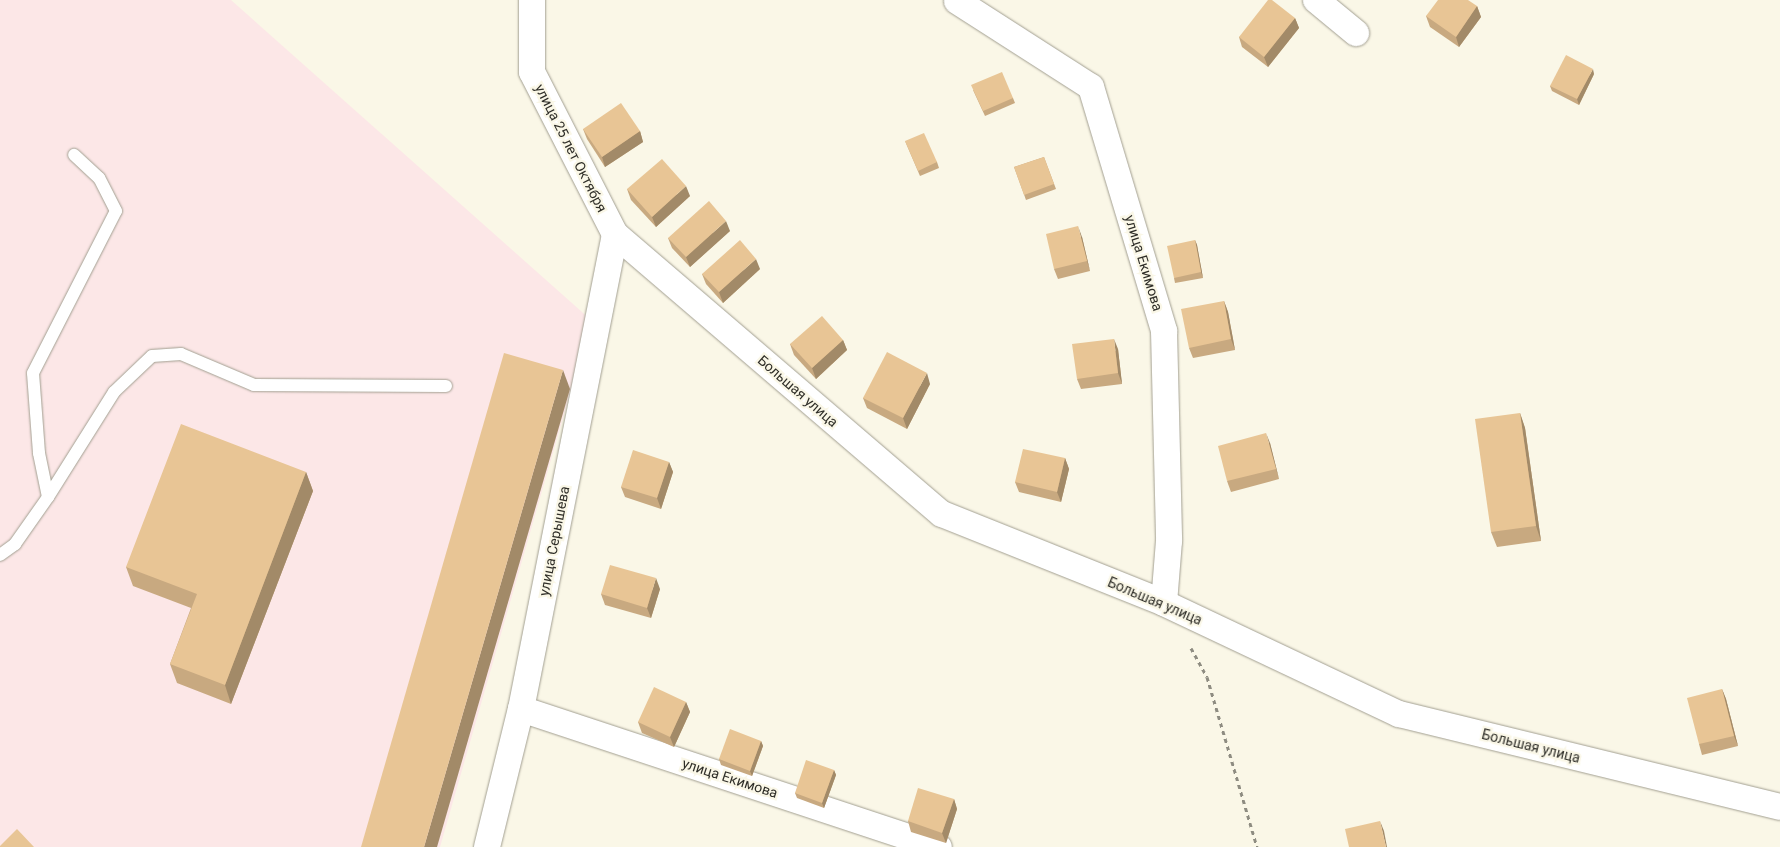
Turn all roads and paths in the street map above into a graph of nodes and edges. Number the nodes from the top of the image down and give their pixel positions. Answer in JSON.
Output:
{"nodes":[{"id":1,"x":532,"y":0,"type":"edge"},
{"id":2,"x":1316,"y":0,"type":"edge"},
{"id":3,"x":957,"y":1,"type":"edge"},
{"id":4,"x":1356,"y":33,"type":"dead end"},
{"id":5,"x":74,"y":155,"type":"dead end"},
{"id":6,"x":615,"y":234,"type":"junction"},
{"id":7,"x":446,"y":386,"type":"dead end"},
{"id":8,"x":48,"y":497,"type":"junction"},
{"id":9,"x":0,"y":555,"type":"edge"},
{"id":10,"x":1164,"y":603,"type":"junction"},
{"id":11,"x":1188,"y":644,"type":"dead end"},
{"id":12,"x":521,"y":709,"type":"junction"},
{"id":13,"x":1778,"y":813,"type":"edge"},
{"id":14,"x":487,"y":847,"type":"edge"},
{"id":15,"x":940,"y":847,"type":"edge"},
{"id":16,"x":1257,"y":847,"type":"edge"}],
"edges":[{"from":1,"to":6,"type":"street","name":"улица 25 лет Октября"},
{"from":2,"to":4,"type":"street"},
{"from":3,"to":10,"type":"street","name":"улица Екимова"},
{"from":5,"to":8,"type":"lane"},
{"from":6,"to":10,"type":"street","name":"Большая улица"},
{"from":6,"to":12,"type":"street","name":"улица Серышева"},
{"from":7,"to":8,"type":"lane"},
{"from":8,"to":9,"type":"lane"},
{"from":10,"to":13,"type":"street","name":"Большая улица"},
{"from":11,"to":16,"type":"path"},
{"from":12,"to":14,"type":"street","name":"улица Серышева"},
{"from":12,"to":15,"type":"street","name":"улица Екимова"}]}
